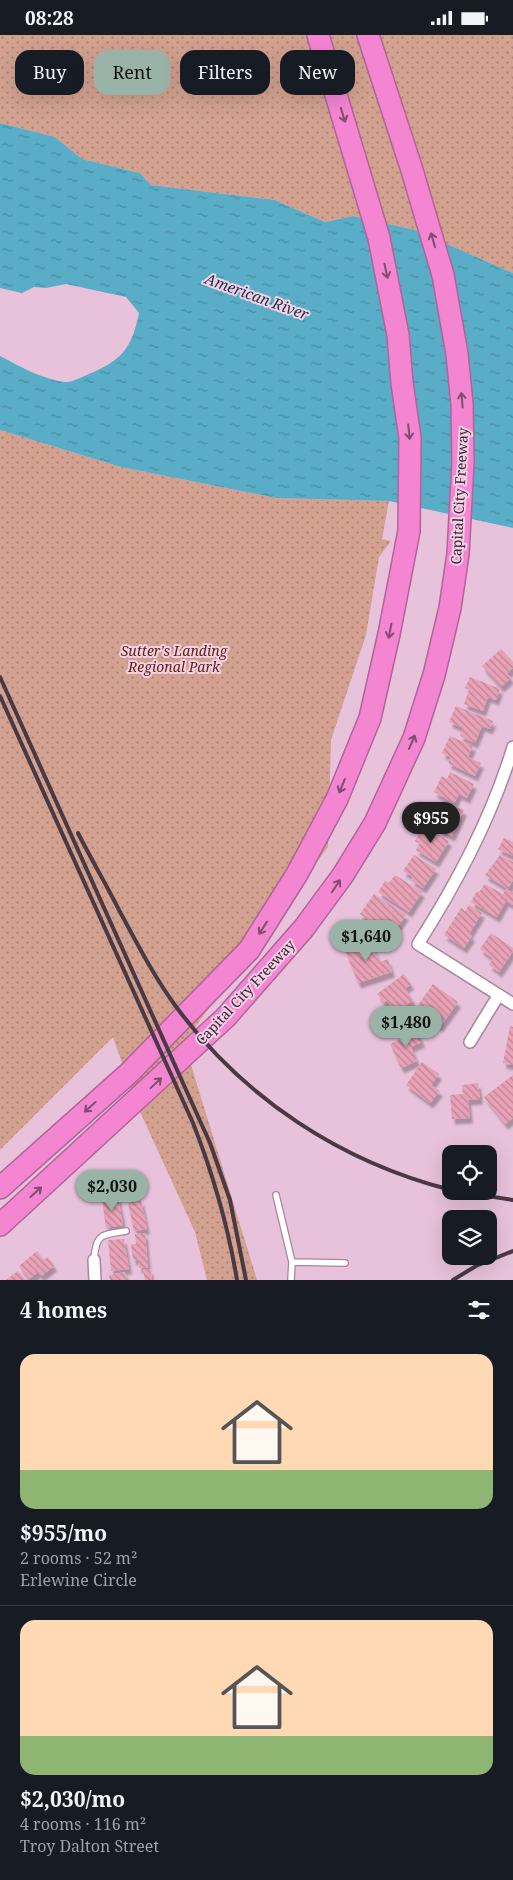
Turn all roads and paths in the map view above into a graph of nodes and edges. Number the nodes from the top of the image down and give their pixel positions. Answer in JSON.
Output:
{"nodes":[{"id":1,"x":318,"y":35,"type":"edge"},
{"id":2,"x":368,"y":35,"type":"edge"},
{"id":3,"x":513,"y":747,"type":"edge"},
{"id":4,"x":498,"y":996,"type":"junction"},
{"id":5,"x":513,"y":1004,"type":"edge"},
{"id":6,"x":470,"y":1042,"type":"dead end"},
{"id":7,"x":0,"y":1188,"type":"edge"},
{"id":8,"x":276,"y":1195,"type":"dead end"},
{"id":9,"x":0,"y":1225,"type":"edge"},
{"id":10,"x":126,"y":1231,"type":"dead end"},
{"id":11,"x":94,"y":1260,"type":"joint"},
{"id":12,"x":292,"y":1262,"type":"junction"},
{"id":13,"x":345,"y":1263,"type":"dead end"},
{"id":14,"x":94,"y":1280,"type":"edge"},
{"id":15,"x":291,"y":1280,"type":"edge"}],
"edges":[{"from":1,"to":7,"type":"highway","name":"Capital City Freeway","one_way":true},
{"from":9,"to":2,"type":"highway","name":"Capital City Freeway","one_way":true},
{"from":3,"to":4,"type":"street"},
{"from":4,"to":5,"type":"street"},
{"from":4,"to":6,"type":"street"},
{"from":8,"to":12,"type":"lane"},
{"from":10,"to":11,"type":"lane"},
{"from":11,"to":14,"type":"street"},
{"from":12,"to":13,"type":"lane"},
{"from":12,"to":15,"type":"lane"}]}
